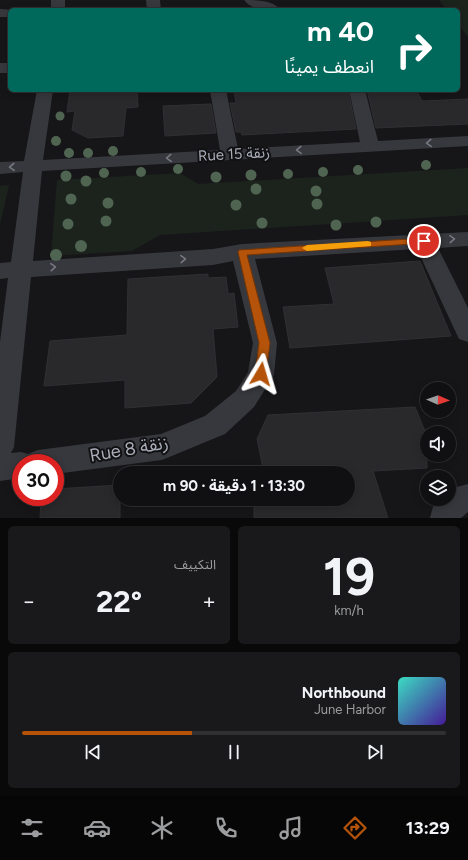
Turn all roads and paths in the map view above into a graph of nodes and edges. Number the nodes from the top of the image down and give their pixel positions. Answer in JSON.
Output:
{"nodes":[{"id":1,"x":252,"y":0,"type":"edge"},
{"id":2,"x":270,"y":8,"type":"edge"},
{"id":3,"x":45,"y":92,"type":"edge"},
{"id":4,"x":218,"y":92,"type":"edge"},
{"id":5,"x":357,"y":92,"type":"edge"},
{"id":6,"x":468,"y":141,"type":"edge"},
{"id":7,"x":370,"y":146,"type":"junction"},
{"id":8,"x":230,"y":154,"type":"junction"},
{"id":9,"x":33,"y":166,"type":"junction"},
{"id":10,"x":0,"y":168,"type":"edge"},
{"id":11,"x":468,"y":239,"type":"edge"},
{"id":12,"x":424,"y":241,"type":"junction"},
{"id":13,"x":242,"y":252,"type":"junction"},
{"id":14,"x":10,"y":270,"type":"edge"},
{"id":15,"x":468,"y":332,"type":"edge"},
{"id":16,"x":0,"y":447,"type":"edge"},
{"id":17,"x":64,"y":460,"type":"edge"},
{"id":18,"x":12,"y":466,"type":"edge"},
{"id":19,"x":0,"y":468,"type":"edge"},
{"id":20,"x":468,"y":498,"type":"edge"},
{"id":21,"x":445,"y":518,"type":"edge"}],
"edges":[{"from":1,"to":2,"type":"street"},
{"from":3,"to":9,"type":"street"},
{"from":4,"to":8,"type":"street"},
{"from":5,"to":7,"type":"street"},
{"from":6,"to":7,"type":"street","name":"Rue 15 زنقة","one_way":true},
{"from":7,"to":8,"type":"street","name":"Rue 15 زنقة","one_way":true},
{"from":8,"to":9,"type":"street","name":"Rue 15 زنقة","one_way":true},
{"from":9,"to":10,"type":"street","name":"Rue 15 زنقة","one_way":true},
{"from":9,"to":14,"type":"street"},
{"from":12,"to":11,"type":"street","one_way":true},
{"from":12,"to":13,"type":"street"},
{"from":12,"to":15,"type":"street"},
{"from":14,"to":13,"type":"street","one_way":true},
{"from":13,"to":17,"type":"street","name":"Rue 8 زنقة"},
{"from":14,"to":16,"type":"street"},
{"from":18,"to":19,"type":"street"},
{"from":20,"to":21,"type":"street"}]}
